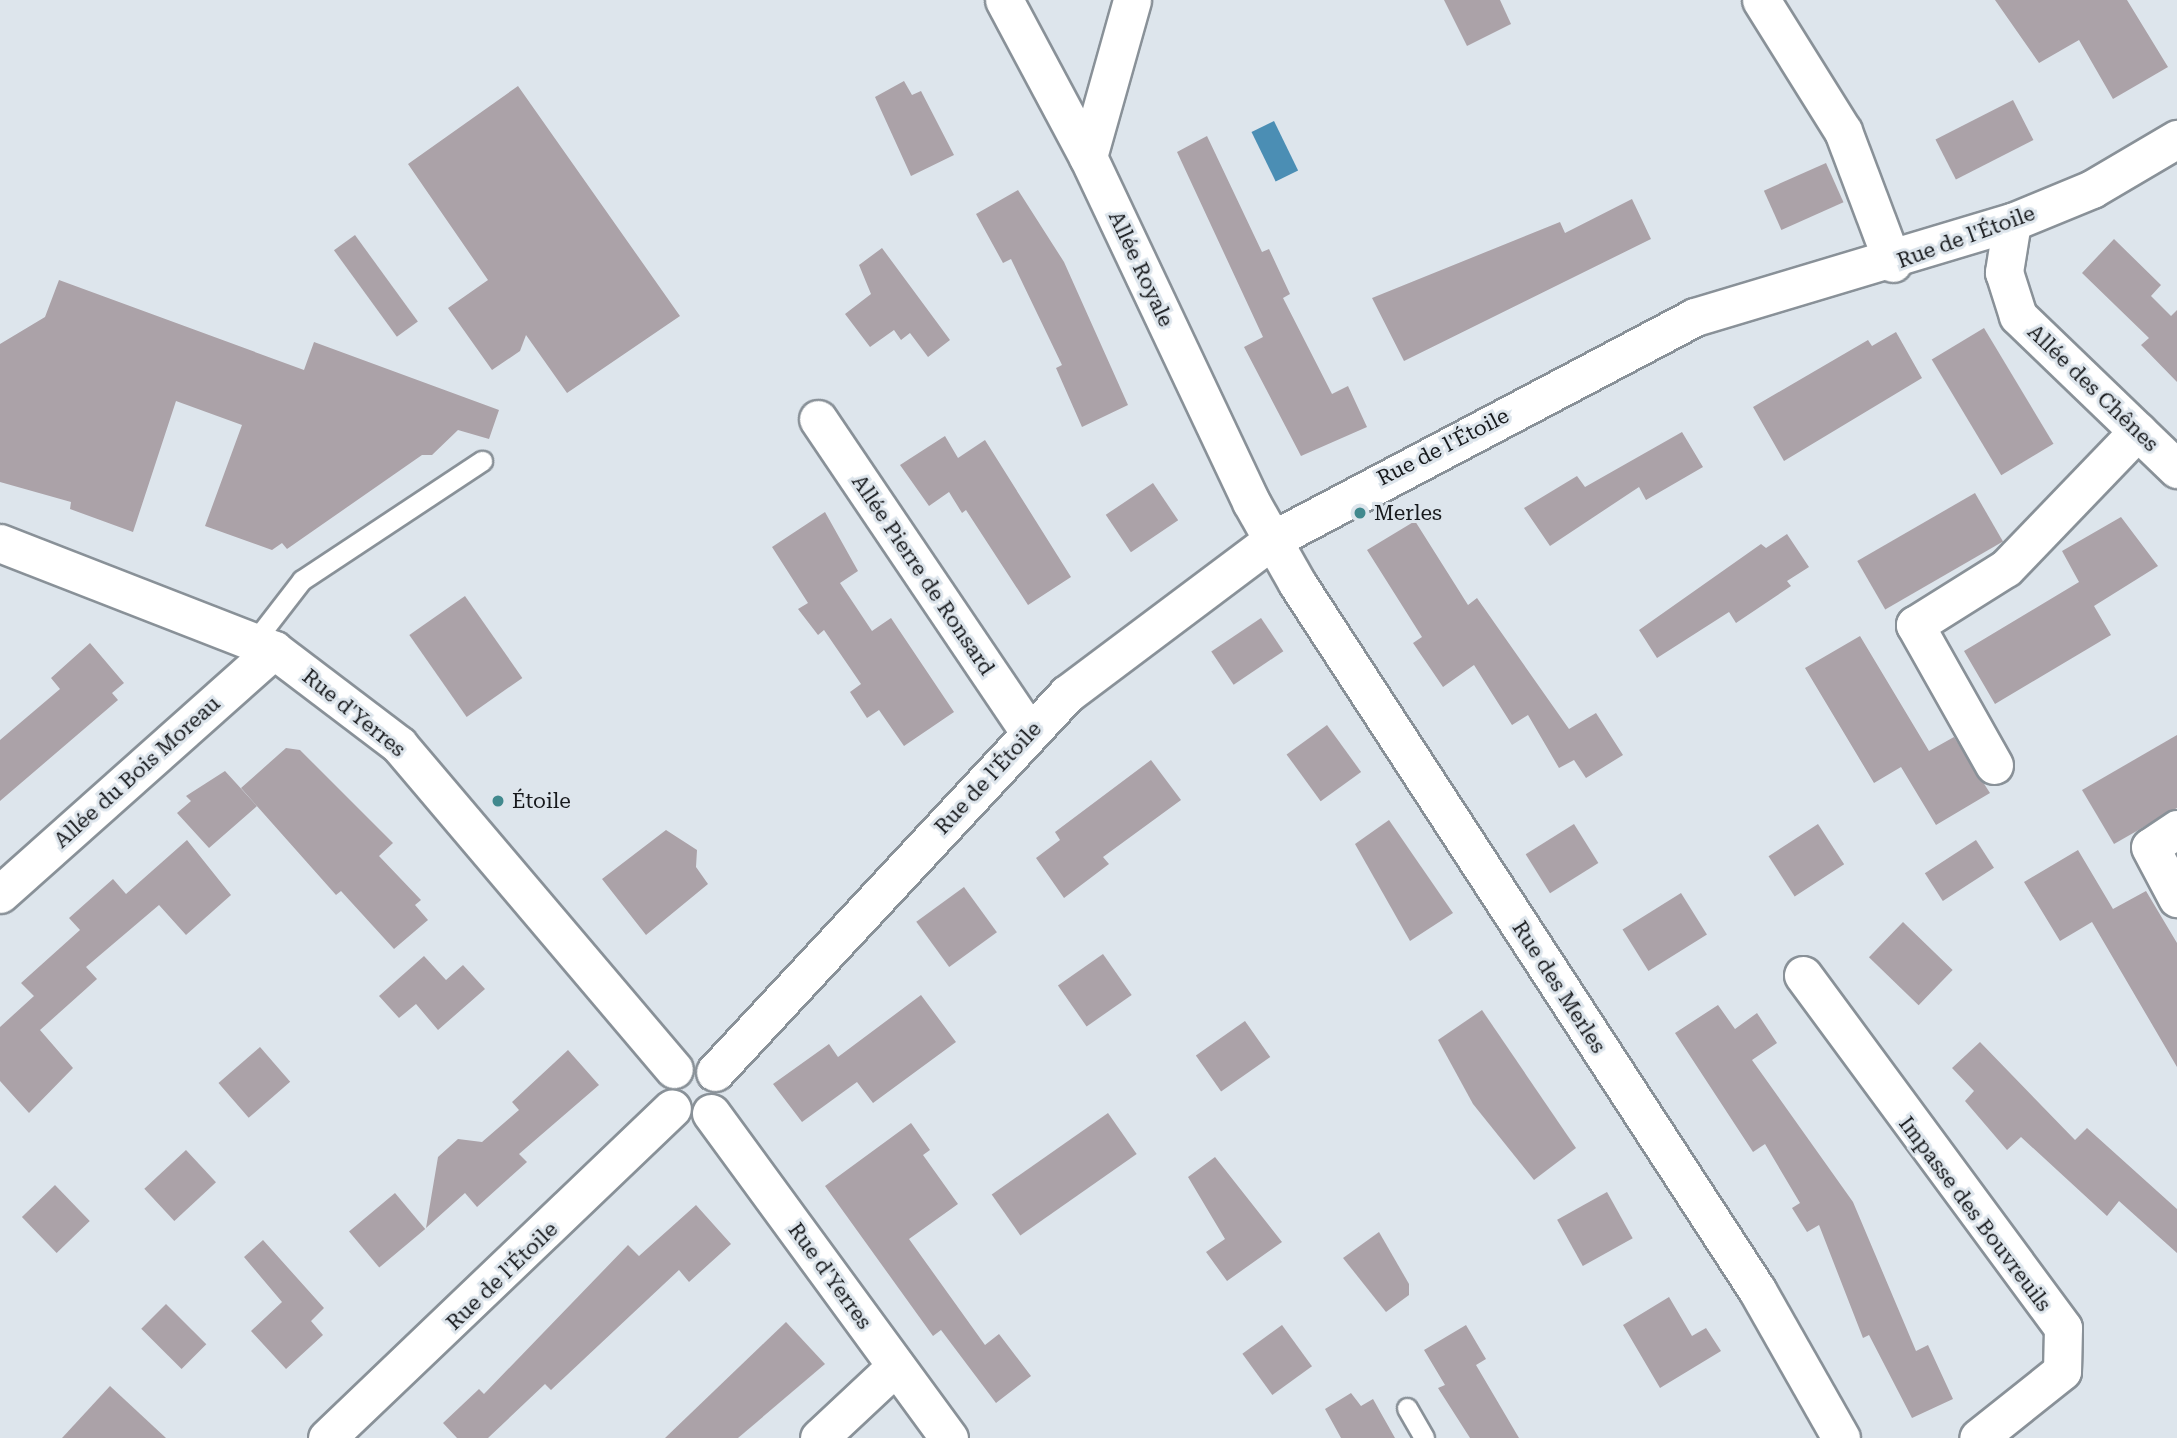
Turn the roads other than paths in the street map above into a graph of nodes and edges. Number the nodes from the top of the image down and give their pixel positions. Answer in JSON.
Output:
{"nodes":[{"id":1,"x":1004,"y":0,"type":"edge"},
{"id":2,"x":1132,"y":0,"type":"edge"},
{"id":3,"x":1760,"y":0,"type":"edge"},
{"id":4,"x":2177,"y":139,"type":"edge"},
{"id":5,"x":1088,"y":157,"type":"junction"},
{"id":6,"x":2012,"y":222,"type":"junction"},
{"id":7,"x":1893,"y":263,"type":"junction"},
{"id":8,"x":818,"y":419,"type":"dead end"},
{"id":9,"x":2138,"y":432,"type":"junction"},
{"id":10,"x":482,"y":461,"type":"dead end"},
{"id":11,"x":2177,"y":469,"type":"edge"},
{"id":12,"x":1272,"y":540,"type":"junction"},
{"id":13,"x":0,"y":542,"type":"edge"},
{"id":14,"x":264,"y":646,"type":"junction"},
{"id":15,"x":1030,"y":732,"type":"junction"},
{"id":16,"x":1994,"y":765,"type":"dead end"},
{"id":17,"x":2177,"y":829,"type":"edge"},
{"id":18,"x":0,"y":894,"type":"edge"},
{"id":19,"x":2177,"y":898,"type":"edge"},
{"id":20,"x":1803,"y":975,"type":"dead end"},
{"id":21,"x":674,"y":1069,"type":"junction"},
{"id":22,"x":715,"y":1072,"type":"junction"},
{"id":23,"x":672,"y":1108,"type":"junction"},
{"id":24,"x":711,"y":1113,"type":"junction"},
{"id":25,"x":896,"y":1366,"type":"junction"},
{"id":26,"x":1407,"y":1408,"type":"dead end"},
{"id":27,"x":327,"y":1438,"type":"edge"},
{"id":28,"x":819,"y":1438,"type":"edge"},
{"id":29,"x":949,"y":1438,"type":"edge"},
{"id":30,"x":1424,"y":1438,"type":"edge"},
{"id":31,"x":1841,"y":1438,"type":"edge"},
{"id":32,"x":1978,"y":1438,"type":"edge"}],
"edges":[{"from":1,"to":5,"type":"street","name":"Allée Royale"},
{"from":2,"to":5,"type":"street"},
{"from":3,"to":7,"type":"street"},
{"from":4,"to":6,"type":"street","name":"Rue de l'Étoile"},
{"from":5,"to":12,"type":"street","name":"Allée Royale"},
{"from":6,"to":7,"type":"street","name":"Rue de l'Étoile"},
{"from":6,"to":9,"type":"street","name":"Allée des Chênes"},
{"from":7,"to":12,"type":"street","name":"Rue de l'Étoile"},
{"from":8,"to":15,"type":"street","name":"Allée Pierre de Ronsard"},
{"from":9,"to":11,"type":"street","name":"Allée des Chênes"},
{"from":9,"to":16,"type":"street"},
{"from":10,"to":14,"type":"lane"},
{"from":12,"to":15,"type":"street","name":"Rue de l'Étoile"},
{"from":12,"to":31,"type":"street","name":"Rue des Merles"},
{"from":13,"to":14,"type":"street","name":"Rue d'Yerres"},
{"from":14,"to":18,"type":"street","name":"Allée du Bois Moreau"},
{"from":14,"to":21,"type":"street","name":"Rue d'Yerres"},
{"from":15,"to":22,"type":"street","name":"Rue de l'Étoile"},
{"from":17,"to":19,"type":"street"},
{"from":20,"to":32,"type":"street","name":"Impasse des Bouvreuils"},
{"from":21,"to":22,"type":"street"},
{"from":21,"to":23,"type":"street"},
{"from":22,"to":24,"type":"street"},
{"from":23,"to":24,"type":"street"},
{"from":23,"to":27,"type":"street","name":"Rue de l'Étoile"},
{"from":24,"to":25,"type":"street","name":"Rue d'Yerres"},
{"from":25,"to":28,"type":"street"},
{"from":25,"to":29,"type":"street","name":"Rue d'Yerres"},
{"from":26,"to":30,"type":"lane"}]}
